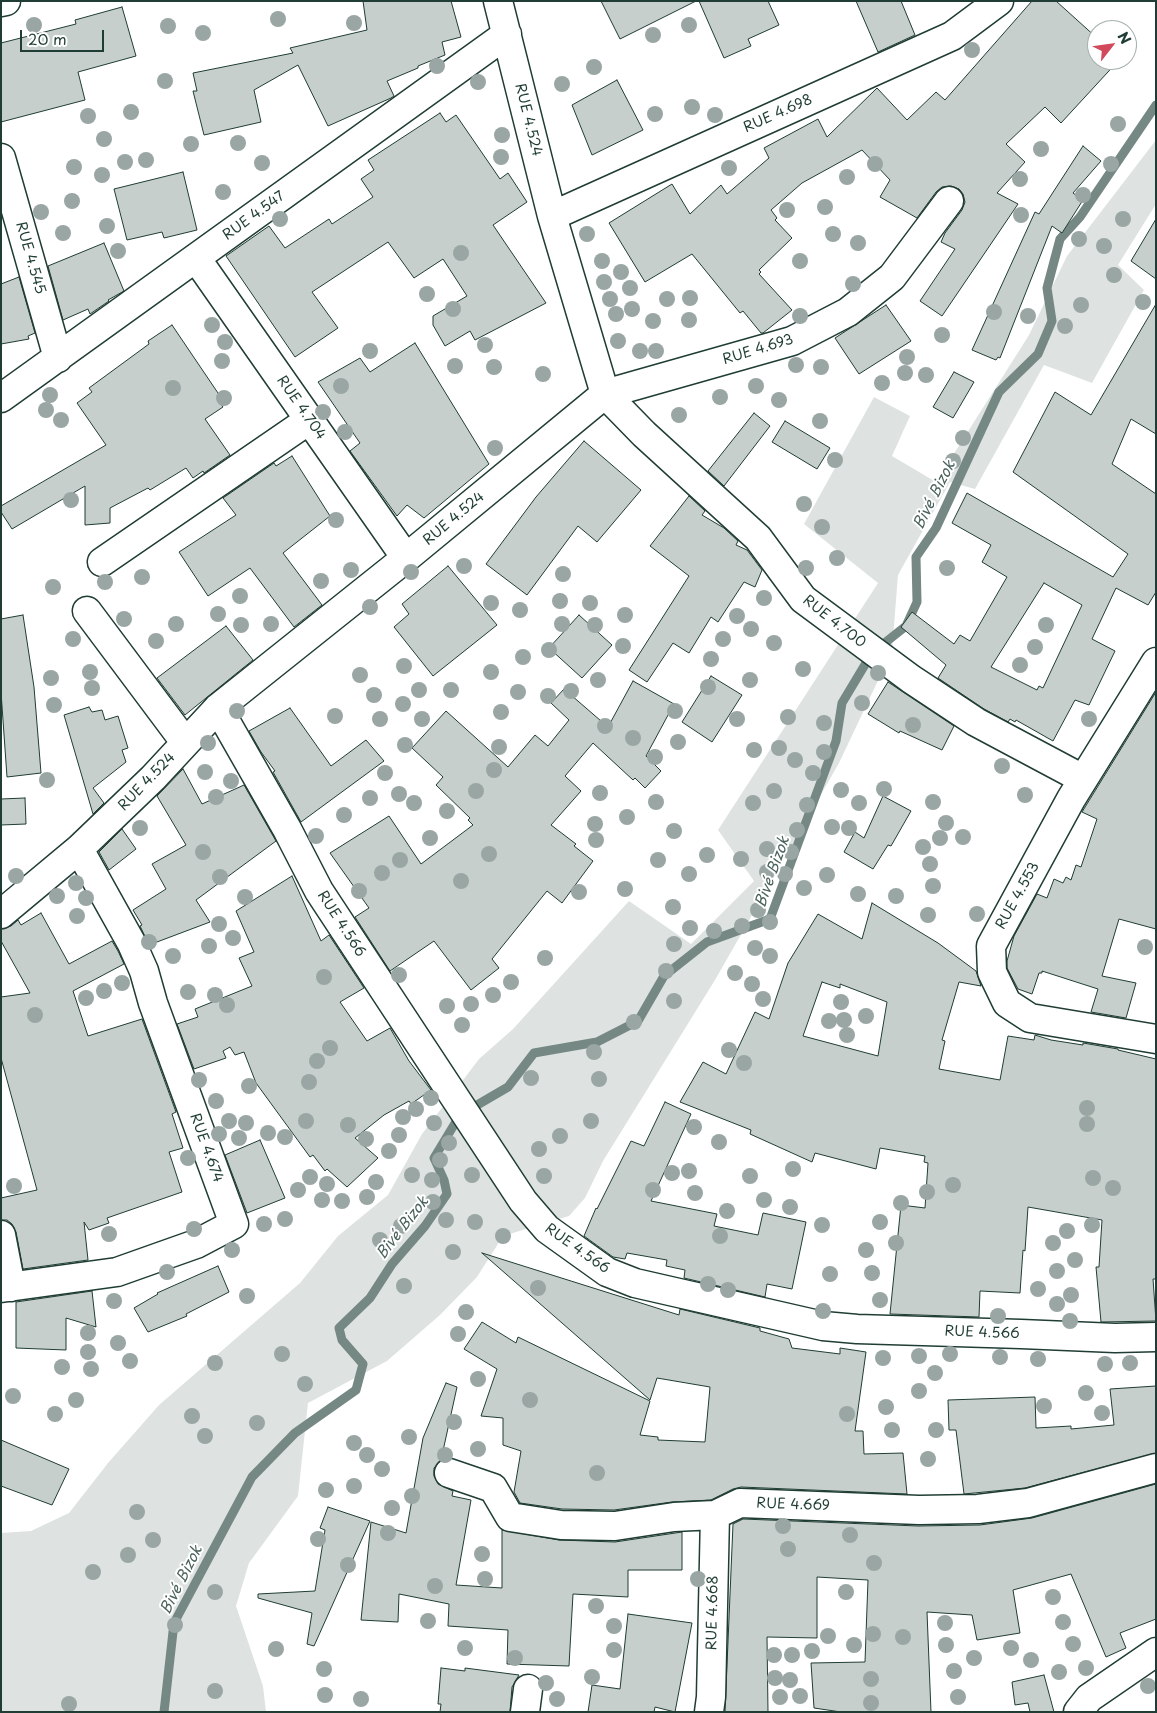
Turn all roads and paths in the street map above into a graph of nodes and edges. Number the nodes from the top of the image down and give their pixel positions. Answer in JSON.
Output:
{"nodes":[{"id":1,"x":6,"y":1,"type":"edge"},
{"id":2,"x":498,"y":1,"type":"edge"},
{"id":3,"x":998,"y":1,"type":"edge"},
{"id":4,"x":1,"y":2,"type":"edge"},
{"id":5,"x":507,"y":34,"type":"junction"},
{"id":6,"x":1,"y":158,"type":"edge"},
{"id":7,"x":949,"y":201,"type":"dead end"},
{"id":8,"x":552,"y":216,"type":"junction"},
{"id":9,"x":196,"y":258,"type":"junction"},
{"id":10,"x":58,"y":358,"type":"junction"},
{"id":11,"x":605,"y":394,"type":"junction"},
{"id":12,"x":1,"y":398,"type":"edge"},
{"id":13,"x":309,"y":420,"type":"junction"},
{"id":14,"x":406,"y":558,"type":"junction"},
{"id":15,"x":102,"y":562,"type":"dead end"},
{"id":16,"x":87,"y":611,"type":"dead end"},
{"id":17,"x":1156,"y":662,"type":"edge"},
{"id":18,"x":218,"y":708,"type":"junction"},
{"id":19,"x":185,"y":742,"type":"junction"},
{"id":20,"x":1083,"y":779,"type":"junction"},
{"id":21,"x":79,"y":850,"type":"junction"},
{"id":22,"x":1,"y":914,"type":"edge"},
{"id":23,"x":1156,"y":1039,"type":"edge"},
{"id":24,"x":1,"y":1235,"type":"edge"},
{"id":25,"x":6,"y":1288,"type":"edge"},
{"id":26,"x":1156,"y":1337,"type":"edge"},
{"id":27,"x":1156,"y":1468,"type":"edge"},
{"id":28,"x":449,"y":1473,"type":"dead end"},
{"id":29,"x":715,"y":1515,"type":"junction"},
{"id":30,"x":1156,"y":1652,"type":"edge"},
{"id":31,"x":709,"y":1712,"type":"edge"},
{"id":32,"x":1078,"y":1712,"type":"edge"}],
"edges":[{"from":1,"to":4,"type":"street"},
{"from":2,"to":5,"type":"street","name":"RUE 4.524"},
{"from":3,"to":8,"type":"street","name":"RUE 4.698"},
{"from":5,"to":8,"type":"street","name":"RUE 4.524"},
{"from":5,"to":9,"type":"street","name":"RUE 4.547"},
{"from":6,"to":10,"type":"street","name":"RUE 4.545"},
{"from":7,"to":11,"type":"street","name":"RUE 4.693"},
{"from":8,"to":11,"type":"street","name":"RUE 4.524"},
{"from":9,"to":10,"type":"street","name":"RUE 4.547"},
{"from":9,"to":13,"type":"street","name":"RUE 4.704"},
{"from":10,"to":12,"type":"street","name":"RUE 4.547"},
{"from":11,"to":14,"type":"street","name":"RUE 4.524"},
{"from":11,"to":20,"type":"street","name":"RUE 4.700"},
{"from":13,"to":14,"type":"street","name":"RUE 4.704"},
{"from":13,"to":15,"type":"street"},
{"from":14,"to":18,"type":"street","name":"RUE 4.524"},
{"from":16,"to":19,"type":"street"},
{"from":17,"to":20,"type":"street","name":"RUE 4.553"},
{"from":18,"to":19,"type":"street","name":"RUE 4.524"},
{"from":18,"to":26,"type":"street","name":"RUE 4.566"},
{"from":19,"to":21,"type":"street","name":"RUE 4.524"},
{"from":20,"to":23,"type":"street","name":"RUE 4.553"},
{"from":21,"to":22,"type":"street","name":"RUE 4.524"},
{"from":21,"to":25,"type":"street","name":"RUE 4.674"},
{"from":24,"to":25,"type":"street"},
{"from":27,"to":29,"type":"street","name":"RUE 4.669"},
{"from":28,"to":29,"type":"street","name":"RUE 4.669"},
{"from":29,"to":31,"type":"street","name":"RUE 4.668"},
{"from":30,"to":32,"type":"street"}]}
